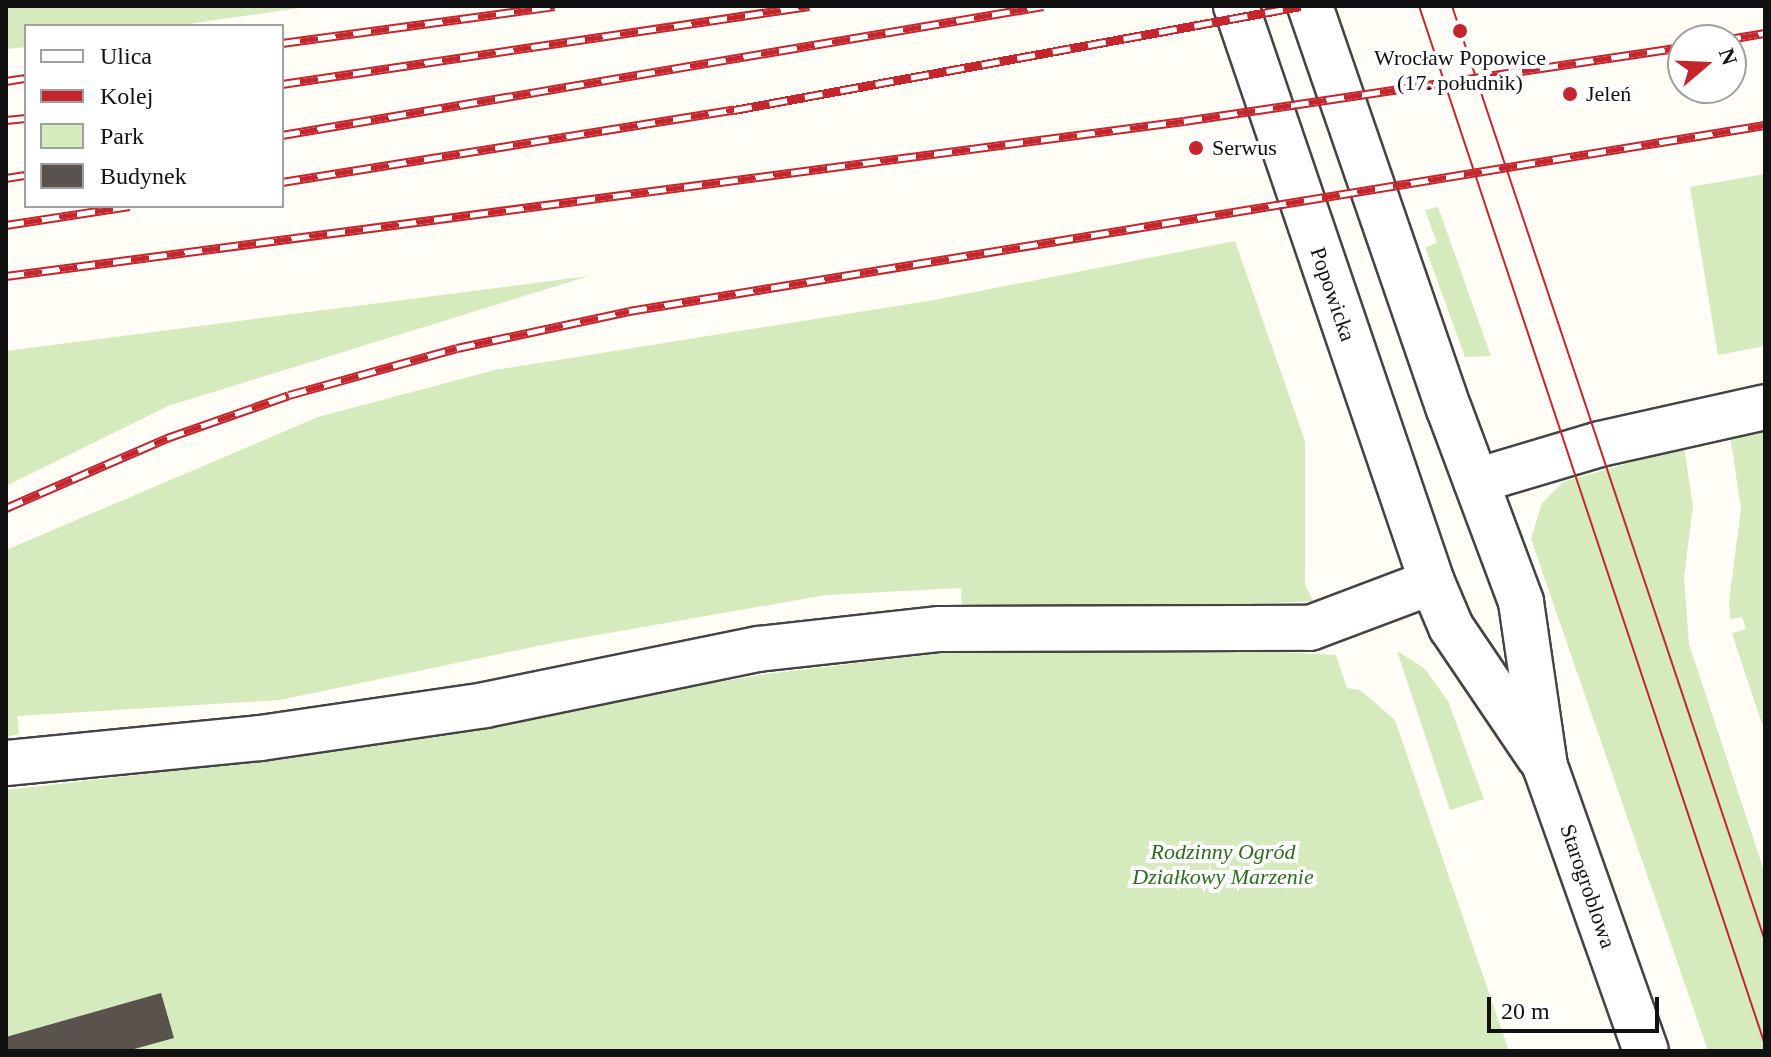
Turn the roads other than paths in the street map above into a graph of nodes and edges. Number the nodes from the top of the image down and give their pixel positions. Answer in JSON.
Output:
{"nodes":[{"id":1,"x":1236,"y":6,"type":"edge"},
{"id":2,"x":1310,"y":6,"type":"edge"},
{"id":3,"x":1765,"y":407,"type":"edge"},
{"id":4,"x":1476,"y":481,"type":"junction"},
{"id":5,"x":1432,"y":582,"type":"junction"},
{"id":6,"x":6,"y":763,"type":"edge"},
{"id":7,"x":1545,"y":766,"type":"junction"},
{"id":8,"x":1646,"y":1051,"type":"edge"}],
"edges":[{"from":1,"to":5,"type":"street","name":"Popowicka"},
{"from":2,"to":4,"type":"street"},
{"from":3,"to":4,"type":"street"},
{"from":4,"to":7,"type":"street","name":"Starogroblowa"},
{"from":5,"to":6,"type":"street"},
{"from":5,"to":7,"type":"street","name":"Starogroblowa"},
{"from":7,"to":8,"type":"street","name":"Starogroblowa"}]}
